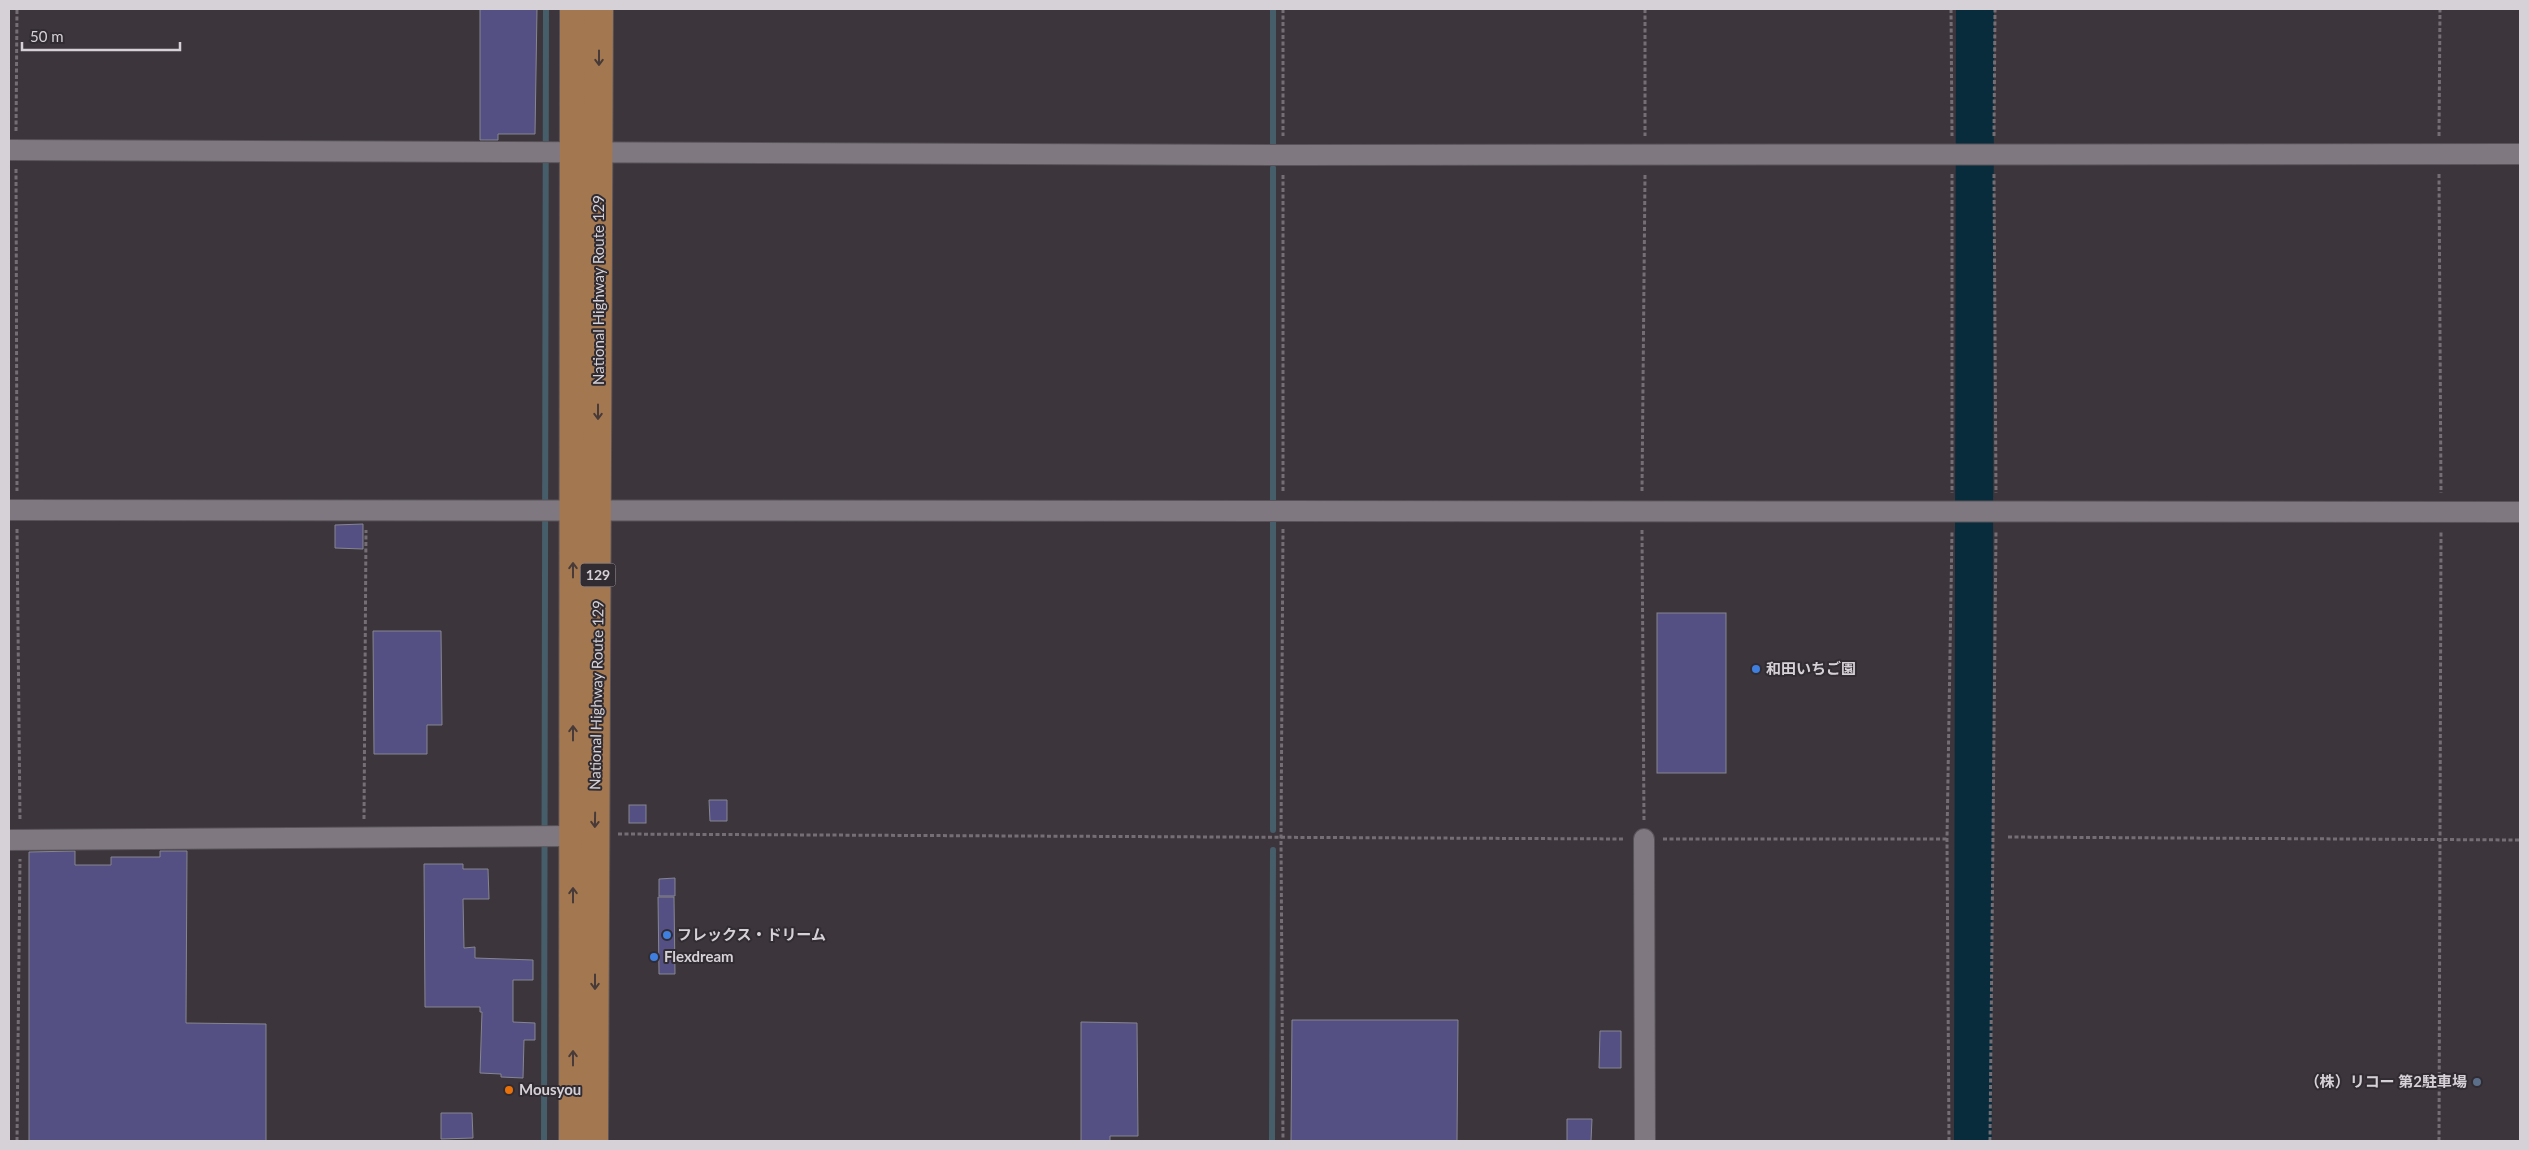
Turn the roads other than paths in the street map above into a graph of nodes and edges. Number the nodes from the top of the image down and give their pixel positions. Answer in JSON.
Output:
{"nodes":[{"id":1,"x":574,"y":9,"type":"edge"},
{"id":2,"x":599,"y":9,"type":"edge"},
{"id":3,"x":12,"y":150,"type":"edge"},
{"id":4,"x":565,"y":153,"type":"junction"},
{"id":5,"x":2520,"y":154,"type":"edge"},
{"id":6,"x":13,"y":510,"type":"edge"},
{"id":7,"x":564,"y":510,"type":"junction"},
{"id":8,"x":2520,"y":512,"type":"edge"},
{"id":9,"x":564,"y":835,"type":"junction"},
{"id":10,"x":1644,"y":839,"type":"road end"},
{"id":11,"x":14,"y":840,"type":"edge"},
{"id":12,"x":573,"y":1141,"type":"edge"},
{"id":13,"x":594,"y":1141,"type":"edge"},
{"id":14,"x":1645,"y":1141,"type":"edge"}],
"edges":[{"from":1,"to":4,"type":"highway","name":"National Highway Route 129","number":"129"},
{"from":2,"to":4,"type":"highway","name":"National Highway Route 129","number":"129","one_way":true},
{"from":3,"to":4,"type":"street"},
{"from":4,"to":5,"type":"street"},
{"from":4,"to":7,"type":"highway","name":"National Highway Route 129","number":"129"},
{"from":6,"to":7,"type":"street"},
{"from":7,"to":8,"type":"street"},
{"from":7,"to":9,"type":"highway","name":"National Highway Route 129","number":"129"},
{"from":9,"to":11,"type":"street"},
{"from":12,"to":9,"type":"highway","name":"National Highway Route 129","number":"129","one_way":true},
{"from":9,"to":13,"type":"highway","name":"National Highway Route 129","number":"129","one_way":true},
{"from":10,"to":14,"type":"street"}]}
